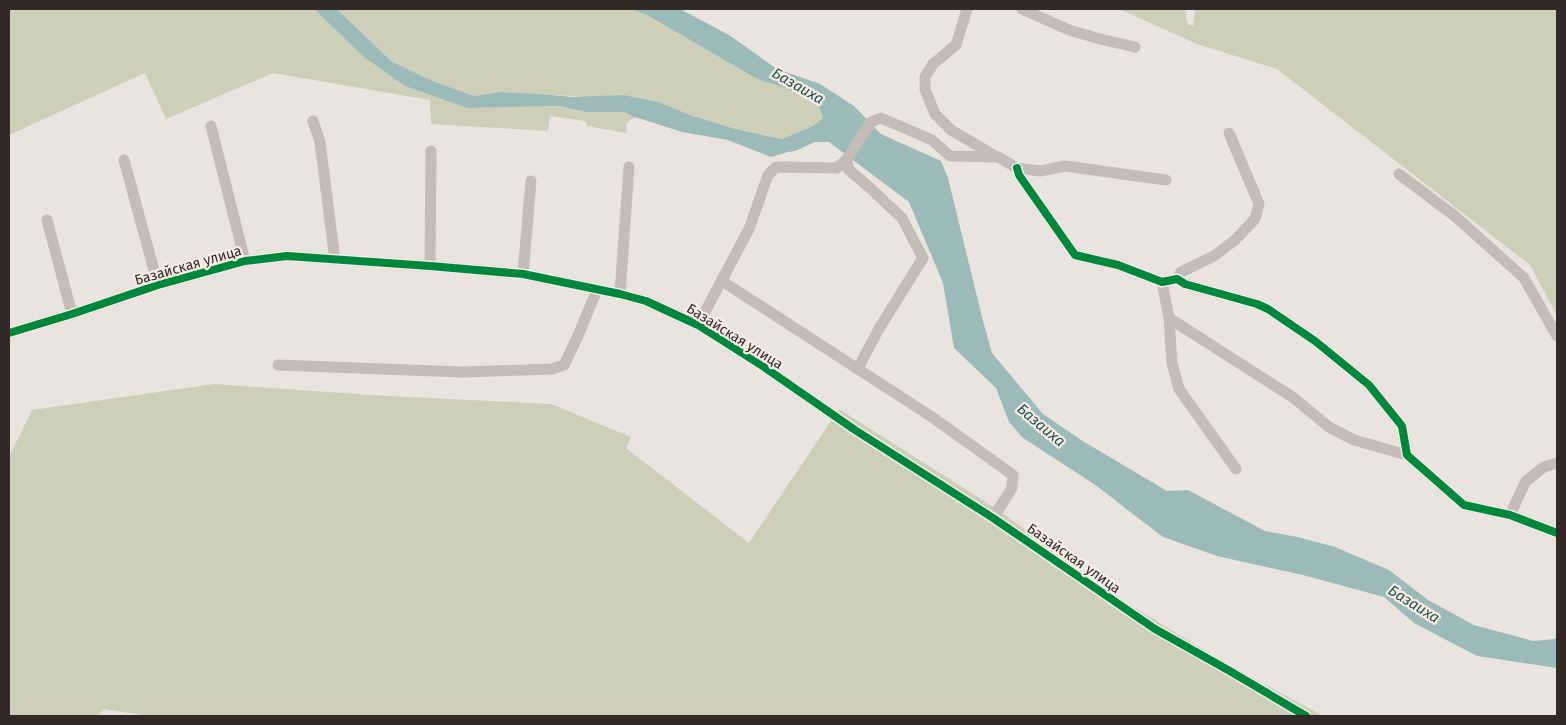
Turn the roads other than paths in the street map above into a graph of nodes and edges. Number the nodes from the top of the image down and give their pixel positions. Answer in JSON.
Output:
{"nodes":[{"id":1,"x":967,"y":9,"type":"edge"},
{"id":2,"x":1022,"y":9,"type":"edge"},
{"id":3,"x":1136,"y":47,"type":"dead end"},
{"id":4,"x":313,"y":121,"type":"dead end"},
{"id":5,"x":211,"y":126,"type":"dead end"},
{"id":6,"x":1229,"y":132,"type":"dead end"},
{"id":7,"x":431,"y":151,"type":"dead end"},
{"id":8,"x":998,"y":158,"type":"junction"},
{"id":9,"x":846,"y":159,"type":"junction"},
{"id":10,"x":124,"y":160,"type":"dead end"},
{"id":11,"x":629,"y":167,"type":"dead end"},
{"id":12,"x":1018,"y":168,"type":"junction"},
{"id":13,"x":1399,"y":174,"type":"dead end"},
{"id":14,"x":1166,"y":180,"type":"dead end"},
{"id":15,"x":531,"y":181,"type":"dead end"},
{"id":16,"x":46,"y":220,"type":"dead end"},
{"id":17,"x":335,"y":260,"type":"junction"},
{"id":18,"x":245,"y":261,"type":"junction"},
{"id":19,"x":430,"y":266,"type":"junction"},
{"id":20,"x":523,"y":274,"type":"junction"},
{"id":21,"x":1177,"y":279,"type":"junction"},
{"id":22,"x":722,"y":282,"type":"junction"},
{"id":23,"x":1162,"y":282,"type":"junction"},
{"id":24,"x":158,"y":286,"type":"junction"},
{"id":25,"x":597,"y":290,"type":"junction"},
{"id":26,"x":620,"y":294,"type":"junction"},
{"id":27,"x":72,"y":314,"type":"junction"},
{"id":28,"x":1169,"y":318,"type":"junction"},
{"id":29,"x":698,"y":325,"type":"junction"},
{"id":30,"x":9,"y":333,"type":"edge"},
{"id":31,"x":1557,"y":336,"type":"edge"},
{"id":32,"x":278,"y":365,"type":"dead end"},
{"id":33,"x":858,"y":368,"type":"junction"},
{"id":34,"x":1407,"y":455,"type":"junction"},
{"id":35,"x":1557,"y":463,"type":"edge"},
{"id":36,"x":1236,"y":469,"type":"dead end"},
{"id":37,"x":1510,"y":515,"type":"junction"},
{"id":38,"x":993,"y":518,"type":"junction"},
{"id":39,"x":1557,"y":533,"type":"edge"},
{"id":40,"x":1306,"y":716,"type":"edge"}],
"edges":[{"from":1,"to":8,"type":"street"},
{"from":2,"to":3,"type":"street"},
{"from":4,"to":17,"type":"street"},
{"from":5,"to":18,"type":"street"},
{"from":6,"to":21,"type":"street"},
{"from":7,"to":19,"type":"street"},
{"from":8,"to":9,"type":"street"},
{"from":8,"to":12,"type":"street"},
{"from":9,"to":22,"type":"street"},
{"from":9,"to":33,"type":"street"},
{"from":10,"to":24,"type":"street"},
{"from":11,"to":26,"type":"street"},
{"from":12,"to":14,"type":"street"},
{"from":12,"to":23,"type":"street"},
{"from":13,"to":31,"type":"street"},
{"from":15,"to":20,"type":"street"},
{"from":16,"to":27,"type":"street"},
{"from":17,"to":18,"type":"street","name":"Базайская улица"},
{"from":17,"to":19,"type":"street","name":"Базайская улица"},
{"from":18,"to":24,"type":"street","name":"Базайская улица"},
{"from":19,"to":20,"type":"street","name":"Базайская улица"},
{"from":20,"to":25,"type":"street","name":"Базайская улица"},
{"from":21,"to":23,"type":"street"},
{"from":21,"to":34,"type":"street"},
{"from":22,"to":29,"type":"street"},
{"from":22,"to":33,"type":"street"},
{"from":23,"to":28,"type":"street"},
{"from":24,"to":27,"type":"street","name":"Базайская улица"},
{"from":25,"to":26,"type":"street","name":"Базайская улица"},
{"from":25,"to":32,"type":"street"},
{"from":26,"to":29,"type":"street","name":"Базайская улица"},
{"from":27,"to":30,"type":"street","name":"Базайская улица"},
{"from":28,"to":34,"type":"street"},
{"from":28,"to":36,"type":"street"},
{"from":29,"to":38,"type":"street","name":"Базайская улица"},
{"from":33,"to":38,"type":"street"},
{"from":34,"to":37,"type":"street"},
{"from":35,"to":37,"type":"street"},
{"from":37,"to":39,"type":"street"},
{"from":38,"to":40,"type":"street","name":"Базайская улица"}]}
